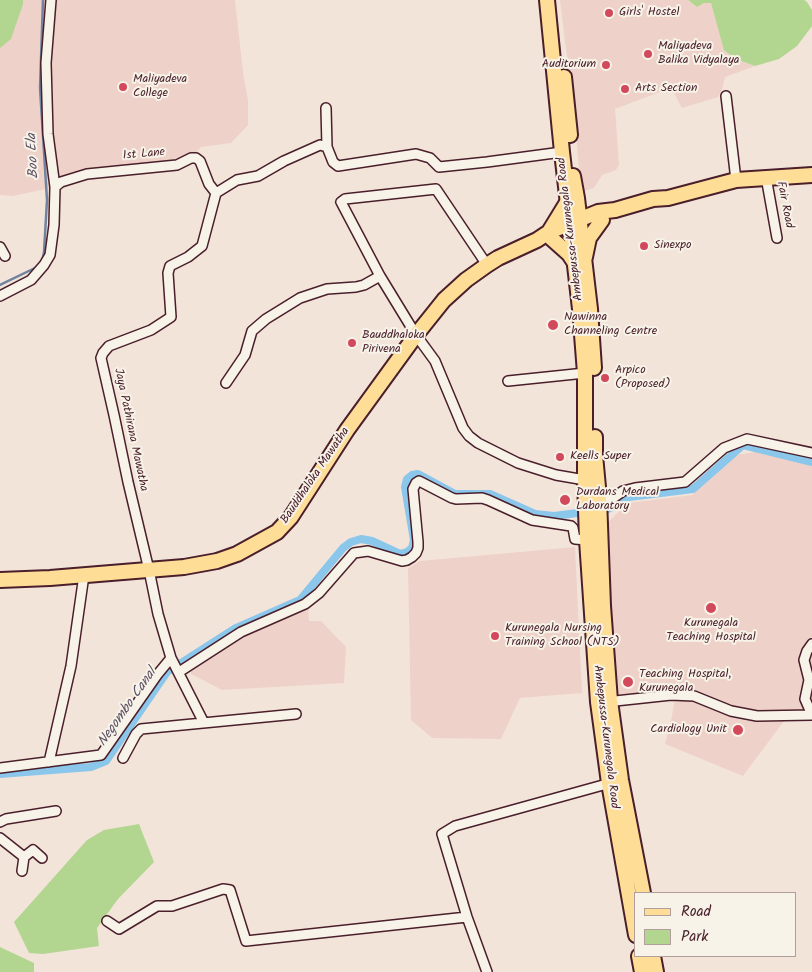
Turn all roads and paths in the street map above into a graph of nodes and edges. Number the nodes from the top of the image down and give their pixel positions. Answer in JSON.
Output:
{"nodes":[{"id":1,"x":51,"y":0,"type":"edge"},
{"id":2,"x":547,"y":0,"type":"edge"},
{"id":3,"x":556,"y":0,"type":"edge"},
{"id":4,"x":726,"y":96,"type":"dead end"},
{"id":5,"x":326,"y":108,"type":"dead end"},
{"id":6,"x":327,"y":147,"type":"junction"},
{"id":7,"x":562,"y":152,"type":"junction"},
{"id":8,"x":812,"y":175,"type":"edge"},
{"id":9,"x":766,"y":177,"type":"junction"},
{"id":10,"x":736,"y":180,"type":"junction"},
{"id":11,"x":55,"y":187,"type":"junction"},
{"id":12,"x":216,"y":193,"type":"junction"},
{"id":13,"x":572,"y":200,"type":"junction"},
{"id":14,"x":600,"y":216,"type":"junction"},
{"id":15,"x":575,"y":226,"type":"junction"},
{"id":16,"x":550,"y":235,"type":"junction"},
{"id":17,"x":778,"y":238,"type":"dead end"},
{"id":18,"x":0,"y":247,"type":"edge"},
{"id":19,"x":5,"y":256,"type":"dead end"},
{"id":20,"x":579,"y":261,"type":"junction"},
{"id":21,"x":487,"y":265,"type":"junction"},
{"id":22,"x":380,"y":276,"type":"junction"},
{"id":23,"x":0,"y":296,"type":"edge"},
{"id":24,"x":416,"y":335,"type":"junction"},
{"id":25,"x":585,"y":373,"type":"junction"},
{"id":26,"x":508,"y":380,"type":"dead end"},
{"id":27,"x":226,"y":383,"type":"dead end"},
{"id":28,"x":812,"y":453,"type":"edge"},
{"id":29,"x":585,"y":480,"type":"junction"},
{"id":30,"x":592,"y":501,"type":"junction"},
{"id":31,"x":591,"y":530,"type":"junction"},
{"id":32,"x":149,"y":570,"type":"junction"},
{"id":33,"x":84,"y":575,"type":"junction"},
{"id":34,"x":0,"y":580,"type":"edge"},
{"id":35,"x":812,"y":644,"type":"edge"},
{"id":36,"x":171,"y":658,"type":"junction"},
{"id":37,"x":179,"y":672,"type":"junction"},
{"id":38,"x":604,"y":702,"type":"junction"},
{"id":39,"x":296,"y":714,"type":"dead end"},
{"id":40,"x":812,"y":714,"type":"edge"},
{"id":41,"x":204,"y":723,"type":"junction"},
{"id":42,"x":123,"y":758,"type":"dead end"},
{"id":43,"x":50,"y":762,"type":"junction"},
{"id":44,"x":0,"y":768,"type":"edge"},
{"id":45,"x":615,"y":782,"type":"junction"},
{"id":46,"x":56,"y":811,"type":"dead end"},
{"id":47,"x":0,"y":822,"type":"edge"},
{"id":48,"x":0,"y":838,"type":"edge"},
{"id":49,"x":24,"y":857,"type":"junction"},
{"id":50,"x":42,"y":858,"type":"dead end"},
{"id":51,"x":22,"y":871,"type":"dead end"},
{"id":52,"x":643,"y":892,"type":"edge"},
{"id":53,"x":467,"y":917,"type":"junction"},
{"id":54,"x":634,"y":920,"type":"edge"},
{"id":55,"x":107,"y":921,"type":"dead end"},
{"id":56,"x":639,"y":957,"type":"edge"},
{"id":57,"x":653,"y":957,"type":"edge"},
{"id":58,"x":487,"y":972,"type":"edge"},
{"id":59,"x":642,"y":972,"type":"edge"},
{"id":60,"x":656,"y":972,"type":"edge"}],
"edges":[{"from":1,"to":11,"type":"street"},
{"from":2,"to":7,"type":"main road","name":"Ambepussa-Kurunegala Road"},
{"from":3,"to":13,"type":"main road","name":"Ambepussa-Kurunegala Road"},
{"from":4,"to":10,"type":"street"},
{"from":5,"to":6,"type":"street"},
{"from":6,"to":7,"type":"street"},
{"from":6,"to":12,"type":"street"},
{"from":7,"to":13,"type":"main road","name":"Ambepussa-Kurunegala Road"},
{"from":8,"to":9,"type":"main road","name":"Bauddhaloka Mawatha"},
{"from":9,"to":10,"type":"main road","name":"Bauddhaloka Mawatha"},
{"from":9,"to":17,"type":"street","name":"Fair Road"},
{"from":10,"to":14,"type":"main road","name":"Bauddhaloka Mawatha"},
{"from":11,"to":12,"type":"street","name":"1st Lane"},
{"from":11,"to":23,"type":"street"},
{"from":12,"to":32,"type":"street","name":"Jaya Pathirana Mawatha"},
{"from":13,"to":14,"type":"main road"},
{"from":13,"to":15,"type":"main road","name":"Ambepussa-Kurunegala Road"},
{"from":13,"to":16,"type":"main road"},
{"from":14,"to":15,"type":"main road","name":"Bauddhaloka Mawatha"},
{"from":14,"to":20,"type":"main road"},
{"from":15,"to":16,"type":"main road","name":"Bauddhaloka Mawatha"},
{"from":15,"to":20,"type":"main road","name":"Ambepussa-Kurunegala Road"},
{"from":16,"to":20,"type":"main road"},
{"from":16,"to":21,"type":"main road","name":"Bauddhaloka Mawatha"},
{"from":18,"to":19,"type":"street"},
{"from":20,"to":25,"type":"main road","name":"Ambepussa-Kurunegala Road"},
{"from":20,"to":30,"type":"main road","name":"Ambepussa-Kurunegala Road"},
{"from":21,"to":22,"type":"street"},
{"from":21,"to":24,"type":"main road","name":"Bauddhaloka Mawatha"},
{"from":22,"to":24,"type":"street"},
{"from":22,"to":27,"type":"street"},
{"from":24,"to":29,"type":"street"},
{"from":24,"to":32,"type":"main road","name":"Bauddhaloka Mawatha"},
{"from":25,"to":26,"type":"street"},
{"from":25,"to":29,"type":"main road","name":"Ambepussa-Kurunegala Road"},
{"from":28,"to":30,"type":"street"},
{"from":29,"to":30,"type":"main road","name":"Ambepussa-Kurunegala Road"},
{"from":30,"to":31,"type":"main road","name":"Ambepussa-Kurunegala Road"},
{"from":31,"to":37,"type":"street"},
{"from":31,"to":38,"type":"main road","name":"Ambepussa-Kurunegala Road"},
{"from":31,"to":38,"type":"main road","name":"Ambepussa-Kurunegala Road"},
{"from":32,"to":33,"type":"main road","name":"Bauddhaloka Mawatha"},
{"from":32,"to":36,"type":"street"},
{"from":33,"to":34,"type":"main road","name":"Bauddhaloka Mawatha"},
{"from":33,"to":43,"type":"street"},
{"from":35,"to":40,"type":"street"},
{"from":36,"to":37,"type":"street"},
{"from":36,"to":43,"type":"street"},
{"from":37,"to":41,"type":"street"},
{"from":38,"to":40,"type":"street"},
{"from":38,"to":45,"type":"main road","name":"Ambepussa-Kurunegala Road"},
{"from":39,"to":41,"type":"street"},
{"from":41,"to":42,"type":"street"},
{"from":43,"to":44,"type":"street"},
{"from":45,"to":52,"type":"main road","name":"Ambepussa-Kurunegala Road"},
{"from":45,"to":53,"type":"street"},
{"from":45,"to":54,"type":"main road","name":"Ambepussa-Kurunegala Road"},
{"from":46,"to":47,"type":"street"},
{"from":48,"to":49,"type":"street"},
{"from":49,"to":50,"type":"street"},
{"from":49,"to":51,"type":"street"},
{"from":53,"to":55,"type":"street"},
{"from":53,"to":58,"type":"street"},
{"from":56,"to":59,"type":"main road"},
{"from":57,"to":60,"type":"main road"}]}
